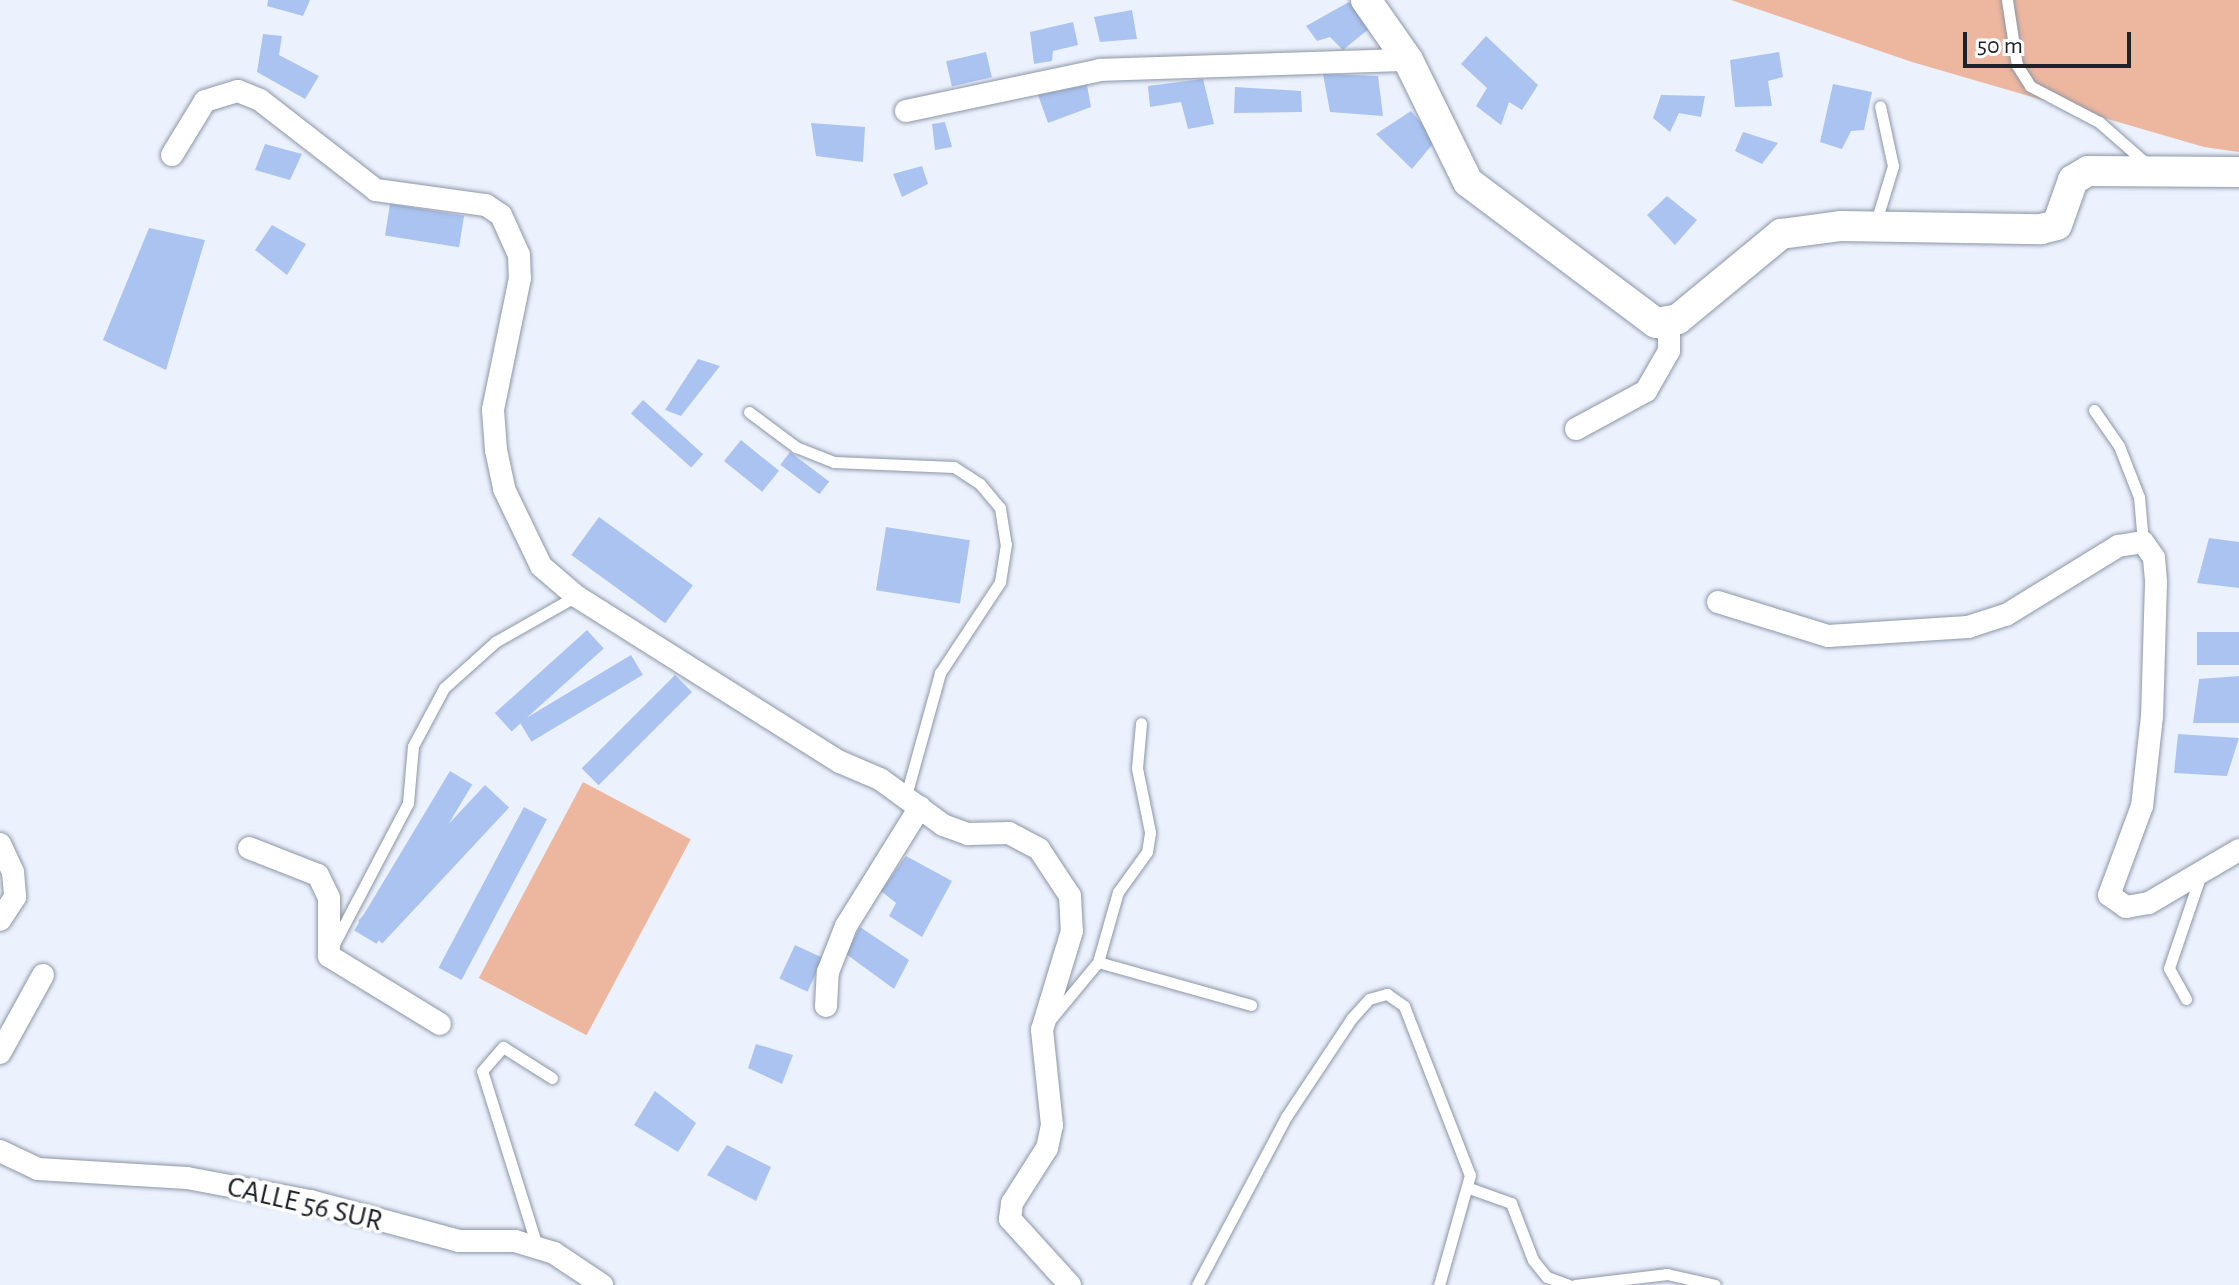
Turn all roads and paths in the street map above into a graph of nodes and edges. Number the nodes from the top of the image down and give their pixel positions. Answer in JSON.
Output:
{"nodes":[{"id":1,"x":1366,"y":0,"type":"edge"},
{"id":2,"x":2007,"y":0,"type":"edge"},
{"id":3,"x":1408,"y":60,"type":"junction"},
{"id":4,"x":1880,"y":106,"type":"dead end"},
{"id":5,"x":906,"y":111,"type":"dead end"},
{"id":6,"x":172,"y":155,"type":"dead end"},
{"id":7,"x":2239,"y":172,"type":"edge"},
{"id":8,"x":2158,"y":175,"type":"junction"},
{"id":9,"x":1875,"y":226,"type":"junction"},
{"id":10,"x":1669,"y":323,"type":"junction"},
{"id":11,"x":2094,"y":410,"type":"dead end"},
{"id":12,"x":749,"y":412,"type":"dead end"},
{"id":13,"x":1576,"y":429,"type":"dead end"},
{"id":14,"x":2143,"y":542,"type":"junction"},
{"id":15,"x":576,"y":596,"type":"junction"},
{"id":16,"x":1718,"y":602,"type":"dead end"},
{"id":17,"x":1141,"y":723,"type":"dead end"},
{"id":18,"x":913,"y":802,"type":"junction"},
{"id":19,"x":0,"y":844,"type":"edge"},
{"id":20,"x":249,"y":848,"type":"dead end"},
{"id":21,"x":2239,"y":850,"type":"edge"},
{"id":22,"x":2200,"y":876,"type":"junction"},
{"id":23,"x":0,"y":920,"type":"edge"},
{"id":24,"x":329,"y":956,"type":"junction"},
{"id":25,"x":1098,"y":962,"type":"junction"},
{"id":26,"x":43,"y":975,"type":"dead end"},
{"id":27,"x":2186,"y":999,"type":"dead end"},
{"id":28,"x":1251,"y":1005,"type":"dead end"},
{"id":29,"x":826,"y":1006,"type":"dead end"},
{"id":30,"x":440,"y":1024,"type":"dead end"},
{"id":31,"x":1042,"y":1030,"type":"junction"},
{"id":32,"x":0,"y":1053,"type":"edge"},
{"id":33,"x":552,"y":1078,"type":"dead end"},
{"id":34,"x":0,"y":1151,"type":"edge"},
{"id":35,"x":1469,"y":1188,"type":"junction"},
{"id":36,"x":537,"y":1247,"type":"junction"},
{"id":37,"x":1693,"y":1282,"type":"edge"},
{"id":38,"x":602,"y":1285,"type":"edge"},
{"id":39,"x":1070,"y":1285,"type":"edge"},
{"id":40,"x":1197,"y":1285,"type":"edge"},
{"id":41,"x":1439,"y":1285,"type":"edge"},
{"id":42,"x":1572,"y":1285,"type":"edge"},
{"id":43,"x":1715,"y":1285,"type":"edge"}],
"edges":[{"from":1,"to":3,"type":"street"},
{"from":2,"to":8,"type":"lane"},
{"from":3,"to":5,"type":"street"},
{"from":3,"to":10,"type":"street"},
{"from":4,"to":9,"type":"lane"},
{"from":6,"to":15,"type":"street"},
{"from":7,"to":8,"type":"street"},
{"from":8,"to":9,"type":"street"},
{"from":9,"to":10,"type":"street"},
{"from":10,"to":13,"type":"street"},
{"from":11,"to":14,"type":"lane"},
{"from":12,"to":18,"type":"lane"},
{"from":14,"to":16,"type":"street"},
{"from":14,"to":22,"type":"street"},
{"from":15,"to":18,"type":"street"},
{"from":15,"to":24,"type":"lane"},
{"from":17,"to":25,"type":"lane"},
{"from":18,"to":29,"type":"street"},
{"from":18,"to":31,"type":"street"},
{"from":19,"to":23,"type":"street"},
{"from":20,"to":24,"type":"street"},
{"from":21,"to":22,"type":"street"},
{"from":22,"to":27,"type":"lane"},
{"from":24,"to":30,"type":"street"},
{"from":25,"to":28,"type":"lane"},
{"from":25,"to":31,"type":"lane"},
{"from":26,"to":32,"type":"street"},
{"from":31,"to":39,"type":"street"},
{"from":33,"to":36,"type":"lane"},
{"from":34,"to":36,"type":"street","name":"CALLE 56 SUR"},
{"from":35,"to":40,"type":"lane"},
{"from":35,"to":41,"type":"lane"},
{"from":35,"to":42,"type":"lane"},
{"from":36,"to":38,"type":"street","name":"CALLE 56 SUR"},
{"from":37,"to":42,"type":"lane"},
{"from":37,"to":43,"type":"lane"}]}
